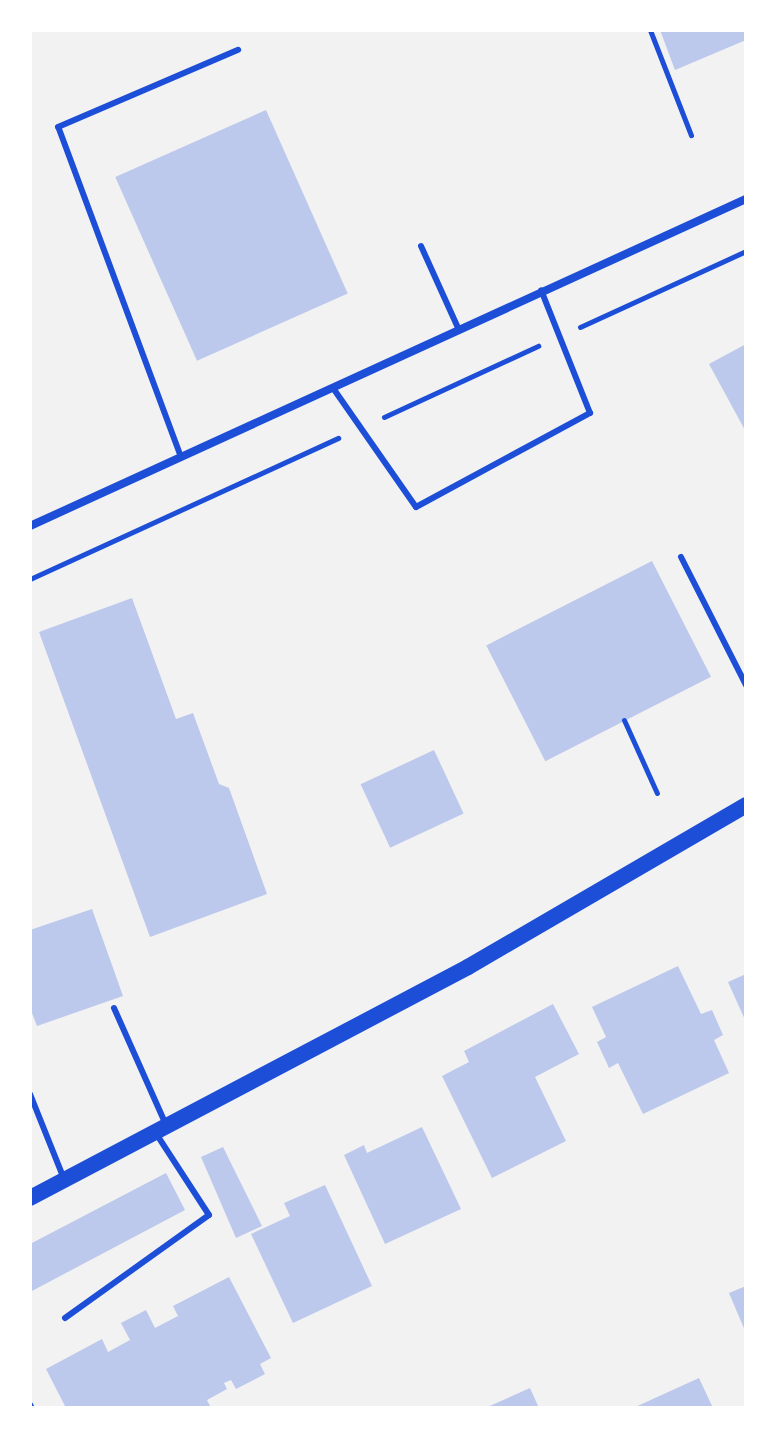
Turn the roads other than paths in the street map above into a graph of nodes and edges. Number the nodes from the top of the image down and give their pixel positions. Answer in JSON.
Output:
{"nodes":[{"id":1,"x":238,"y":50,"type":"dead end"},
{"id":2,"x":746,"y":199,"type":"edge"},
{"id":3,"x":421,"y":246,"type":"dead end"},
{"id":4,"x":541,"y":290,"type":"junction"},
{"id":5,"x":459,"y":330,"type":"junction"},
{"id":6,"x":333,"y":388,"type":"junction"},
{"id":7,"x":181,"y":457,"type":"junction"},
{"id":8,"x":30,"y":526,"type":"edge"},
{"id":9,"x":681,"y":557,"type":"dead end"},
{"id":10,"x":746,"y":685,"type":"edge"},
{"id":11,"x":746,"y":805,"type":"edge"},
{"id":12,"x":114,"y":1008,"type":"dead end"},
{"id":13,"x":30,"y":1094,"type":"edge"},
{"id":14,"x":162,"y":1131,"type":"junction"},
{"id":15,"x":65,"y":1180,"type":"junction"},
{"id":16,"x":30,"y":1198,"type":"edge"},
{"id":17,"x":65,"y":1318,"type":"dead end"}],
"edges":[{"from":1,"to":7,"type":"lane"},
{"from":2,"to":4,"type":"street"},
{"from":3,"to":5,"type":"lane"},
{"from":4,"to":5,"type":"street"},
{"from":4,"to":6,"type":"lane"},
{"from":5,"to":6,"type":"street"},
{"from":6,"to":7,"type":"street"},
{"from":7,"to":8,"type":"street"},
{"from":9,"to":10,"type":"lane"},
{"from":11,"to":14,"type":"main road"},
{"from":12,"to":14,"type":"lane"},
{"from":13,"to":15,"type":"lane"},
{"from":14,"to":15,"type":"main road"},
{"from":14,"to":17,"type":"lane"},
{"from":15,"to":16,"type":"main road"}]}
